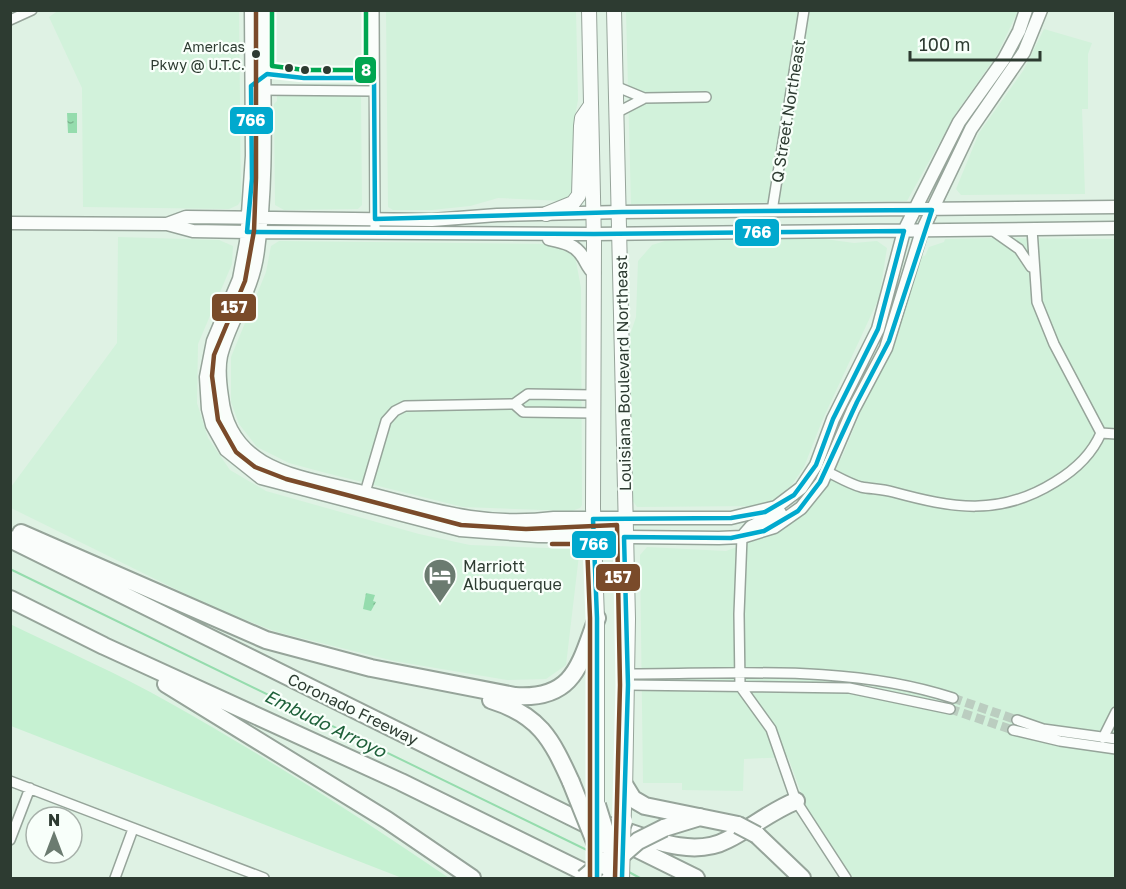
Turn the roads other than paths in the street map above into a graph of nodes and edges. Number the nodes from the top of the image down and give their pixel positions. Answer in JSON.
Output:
{"nodes":[{"id":1,"x":33,"y":10,"type":"edge"},
{"id":2,"x":251,"y":10,"type":"edge"},
{"id":3,"x":264,"y":10,"type":"edge"},
{"id":4,"x":374,"y":10,"type":"edge"},
{"id":5,"x":589,"y":10,"type":"edge"},
{"id":6,"x":804,"y":10,"type":"edge"},
{"id":7,"x":1025,"y":11,"type":"edge"},
{"id":8,"x":612,"y":12,"type":"edge"},
{"id":9,"x":1040,"y":13,"type":"edge"},
{"id":10,"x":10,"y":20,"type":"edge"},
{"id":11,"x":615,"y":86,"type":"junction"},
{"id":12,"x":258,"y":90,"type":"junction"},
{"id":13,"x":374,"y":92,"type":"junction"},
{"id":14,"x":706,"y":98,"type":"dead end"},
{"id":15,"x":644,"y":99,"type":"junction"},
{"id":16,"x":591,"y":105,"type":"junction"},
{"id":17,"x":616,"y":113,"type":"junction"},
{"id":18,"x":1116,"y":207,"type":"edge"},
{"id":19,"x":916,"y":210,"type":"junction"},
{"id":20,"x":932,"y":210,"type":"junction"},
{"id":21,"x":772,"y":211,"type":"junction"},
{"id":22,"x":620,"y":212,"type":"junction"},
{"id":23,"x":593,"y":213,"type":"junction"},
{"id":24,"x":546,"y":214,"type":"junction"},
{"id":25,"x":248,"y":217,"type":"junction"},
{"id":26,"x":262,"y":218,"type":"junction"},
{"id":27,"x":375,"y":219,"type":"junction"},
{"id":28,"x":10,"y":223,"type":"edge"},
{"id":29,"x":167,"y":224,"type":"junction"},
{"id":30,"x":1116,"y":228,"type":"edge"},
{"id":31,"x":991,"y":229,"type":"junction"},
{"id":32,"x":1032,"y":229,"type":"junction"},
{"id":33,"x":904,"y":231,"type":"junction"},
{"id":34,"x":922,"y":231,"type":"junction"},
{"id":35,"x":247,"y":232,"type":"junction"},
{"id":36,"x":261,"y":232,"type":"junction"},
{"id":37,"x":375,"y":233,"type":"junction"},
{"id":38,"x":500,"y":233,"type":"junction"},
{"id":39,"x":621,"y":233,"type":"junction"},
{"id":40,"x":594,"y":234,"type":"junction"},
{"id":41,"x":1032,"y":269,"type":"junction"},
{"id":42,"x":594,"y":273,"type":"junction"},
{"id":43,"x":850,"y":384,"type":"junction"},
{"id":44,"x":863,"y":391,"type":"junction"},
{"id":45,"x":593,"y":395,"type":"junction"},
{"id":46,"x":514,"y":404,"type":"junction"},
{"id":47,"x":593,"y":413,"type":"junction"},
{"id":48,"x":1101,"y":433,"type":"junction"},
{"id":49,"x":1116,"y":434,"type":"edge"},
{"id":50,"x":828,"y":472,"type":"junction"},
{"id":51,"x":807,"y":481,"type":"junction"},
{"id":52,"x":365,"y":492,"type":"junction"},
{"id":53,"x":362,"y":506,"type":"junction"},
{"id":54,"x":624,"y":517,"type":"junction"},
{"id":55,"x":593,"y":519,"type":"junction"},
{"id":56,"x":10,"y":529,"type":"edge"},
{"id":57,"x":594,"y":536,"type":"junction"},
{"id":58,"x":624,"y":537,"type":"junction"},
{"id":59,"x":742,"y":537,"type":"junction"},
{"id":60,"x":10,"y":539,"type":"edge"},
{"id":61,"x":10,"y":598,"type":"edge"},
{"id":62,"x":597,"y":618,"type":"junction"},
{"id":63,"x":104,"y":646,"type":"junction"},
{"id":64,"x":740,"y":674,"type":"junction"},
{"id":65,"x":628,"y":680,"type":"junction"},
{"id":66,"x":457,"y":686,"type":"junction"},
{"id":67,"x":740,"y":686,"type":"junction"},
{"id":68,"x":953,"y":698,"type":"tunnel mouth"},
{"id":69,"x":950,"y":709,"type":"tunnel mouth"},
{"id":70,"x":1116,"y":712,"type":"edge"},
{"id":71,"x":1017,"y":720,"type":"tunnel mouth"},
{"id":72,"x":1013,"y":730,"type":"tunnel mouth"},
{"id":73,"x":1062,"y":736,"type":"junction"},
{"id":74,"x":1102,"y":738,"type":"junction"},
{"id":75,"x":1116,"y":739,"type":"edge"},
{"id":76,"x":1116,"y":748,"type":"edge"},
{"id":77,"x":10,"y":781,"type":"edge"},
{"id":78,"x":625,"y":786,"type":"junction"},
{"id":79,"x":30,"y":788,"type":"junction"},
{"id":80,"x":597,"y":800,"type":"joint"},
{"id":81,"x":796,"y":801,"type":"junction"},
{"id":82,"x":563,"y":812,"type":"junction"},
{"id":83,"x":624,"y":814,"type":"joint"},
{"id":84,"x":701,"y":817,"type":"junction"},
{"id":85,"x":133,"y":829,"type":"junction"},
{"id":86,"x":10,"y":840,"type":"edge"},
{"id":87,"x":605,"y":866,"type":"edge"},
{"id":88,"x":622,"y":878,"type":"edge"},
{"id":89,"x":115,"y":879,"type":"edge"},
{"id":90,"x":264,"y":879,"type":"edge"},
{"id":91,"x":472,"y":879,"type":"edge"},
{"id":92,"x":584,"y":879,"type":"edge"},
{"id":93,"x":696,"y":879,"type":"edge"},
{"id":94,"x":802,"y":879,"type":"edge"},
{"id":95,"x":846,"y":879,"type":"edge"}],
"edges":[{"from":1,"to":10,"type":"street"},
{"from":2,"to":12,"type":"street"},
{"from":3,"to":12,"type":"street"},
{"from":4,"to":13,"type":"street"},
{"from":5,"to":16,"type":"main road","name":"Louisiana Boulevard Northeast"},
{"from":6,"to":21,"type":"street","name":"Q Street Northeast"},
{"from":7,"to":9,"type":"street"},
{"from":7,"to":19,"type":"street"},
{"from":8,"to":11,"type":"main road","name":"Louisiana Boulevard Northeast"},
{"from":9,"to":20,"type":"street"},
{"from":11,"to":15,"type":"street"},
{"from":11,"to":17,"type":"main road","name":"Louisiana Boulevard Northeast"},
{"from":12,"to":13,"type":"street"},
{"from":12,"to":25,"type":"street"},
{"from":12,"to":26,"type":"street"},
{"from":13,"to":27,"type":"street"},
{"from":14,"to":15,"type":"street"},
{"from":15,"to":17,"type":"street"},
{"from":16,"to":23,"type":"main road","name":"Louisiana Boulevard Northeast"},
{"from":16,"to":24,"type":"main road"},
{"from":17,"to":22,"type":"main road","name":"Louisiana Boulevard Northeast"},
{"from":18,"to":20,"type":"street"},
{"from":19,"to":20,"type":"street"},
{"from":19,"to":21,"type":"street"},
{"from":19,"to":33,"type":"street"},
{"from":20,"to":34,"type":"street"},
{"from":21,"to":22,"type":"street"},
{"from":22,"to":23,"type":"street"},
{"from":22,"to":39,"type":"main road","name":"Louisiana Boulevard Northeast"},
{"from":23,"to":24,"type":"street"},
{"from":23,"to":40,"type":"main road","name":"Louisiana Boulevard Northeast"},
{"from":24,"to":27,"type":"street"},
{"from":25,"to":26,"type":"street"},
{"from":25,"to":29,"type":"street"},
{"from":25,"to":35,"type":"street"},
{"from":26,"to":27,"type":"street"},
{"from":26,"to":36,"type":"street"},
{"from":27,"to":37,"type":"street"},
{"from":28,"to":29,"type":"street"},
{"from":29,"to":35,"type":"street"},
{"from":30,"to":32,"type":"street"},
{"from":31,"to":32,"type":"street"},
{"from":31,"to":34,"type":"street"},
{"from":31,"to":41,"type":"street"},
{"from":32,"to":41,"type":"street"},
{"from":33,"to":34,"type":"street"},
{"from":33,"to":39,"type":"street"},
{"from":33,"to":43,"type":"street"},
{"from":34,"to":44,"type":"street"},
{"from":35,"to":36,"type":"street"},
{"from":35,"to":53,"type":"street"},
{"from":36,"to":37,"type":"street"},
{"from":36,"to":52,"type":"street"},
{"from":37,"to":38,"type":"street"},
{"from":38,"to":40,"type":"street"},
{"from":38,"to":42,"type":"street"},
{"from":39,"to":40,"type":"street"},
{"from":39,"to":54,"type":"main road","name":"Louisiana Boulevard Northeast"},
{"from":40,"to":42,"type":"main road","name":"Louisiana Boulevard Northeast"},
{"from":41,"to":48,"type":"street"},
{"from":42,"to":45,"type":"main road","name":"Louisiana Boulevard Northeast"},
{"from":43,"to":44,"type":"street"},
{"from":43,"to":51,"type":"street"},
{"from":44,"to":50,"type":"street"},
{"from":45,"to":46,"type":"street"},
{"from":45,"to":47,"type":"main road","name":"Louisiana Boulevard Northeast"},
{"from":46,"to":47,"type":"street"},
{"from":46,"to":52,"type":"street"},
{"from":47,"to":55,"type":"main road","name":"Louisiana Boulevard Northeast"},
{"from":48,"to":49,"type":"street"},
{"from":48,"to":50,"type":"street"},
{"from":50,"to":59,"type":"street"},
{"from":51,"to":54,"type":"street"},
{"from":51,"to":59,"type":"street"},
{"from":52,"to":53,"type":"street"},
{"from":52,"to":55,"type":"street"},
{"from":53,"to":57,"type":"street"},
{"from":54,"to":55,"type":"street"},
{"from":54,"to":58,"type":"main road","name":"Louisiana Boulevard Northeast"},
{"from":55,"to":57,"type":"main road","name":"Louisiana Boulevard Northeast"},
{"from":56,"to":66,"type":"highway"},
{"from":57,"to":58,"type":"street"},
{"from":57,"to":62,"type":"main road","name":"Louisiana Boulevard Northeast"},
{"from":58,"to":59,"type":"street"},
{"from":58,"to":65,"type":"main road","name":"Louisiana Boulevard Northeast"},
{"from":59,"to":64,"type":"street"},
{"from":60,"to":82,"type":"highway","name":"Coronado Freeway"},
{"from":61,"to":63,"type":"highway"},
{"from":62,"to":66,"type":"highway"},
{"from":62,"to":80,"type":"main road","name":"Louisiana Boulevard Northeast"},
{"from":63,"to":87,"type":"highway"},
{"from":63,"to":91,"type":"highway"},
{"from":64,"to":65,"type":"street"},
{"from":64,"to":67,"type":"street"},
{"from":64,"to":68,"type":"street"},
{"from":65,"to":67,"type":"street"},
{"from":65,"to":78,"type":"main road","name":"Louisiana Boulevard Northeast"},
{"from":66,"to":87,"type":"highway","bridge":true},
{"from":67,"to":69,"type":"street"},
{"from":67,"to":81,"type":"street"},
{"from":70,"to":74,"type":"street"},
{"from":71,"to":73,"type":"street"},
{"from":72,"to":73,"type":"street"},
{"from":73,"to":74,"type":"street"},
{"from":73,"to":76,"type":"street"},
{"from":74,"to":75,"type":"street"},
{"from":77,"to":79,"type":"street"},
{"from":78,"to":83,"type":"main road","name":"Louisiana Boulevard Northeast"},
{"from":78,"to":84,"type":"highway"},
{"from":79,"to":85,"type":"street"},
{"from":79,"to":86,"type":"street"},
{"from":80,"to":87,"type":"highway","bridge":true},
{"from":81,"to":82,"type":"highway"},
{"from":81,"to":95,"type":"street"},
{"from":82,"to":93,"type":"highway","name":"Coronado Freeway"},
{"from":83,"to":87,"type":"highway","bridge":true},
{"from":84,"to":87,"type":"highway","bridge":true},
{"from":84,"to":94,"type":"highway","bridge":true},
{"from":85,"to":89,"type":"street"},
{"from":85,"to":90,"type":"street"},
{"from":87,"to":88,"type":"highway","bridge":true},
{"from":87,"to":92,"type":"highway","bridge":true}]}
